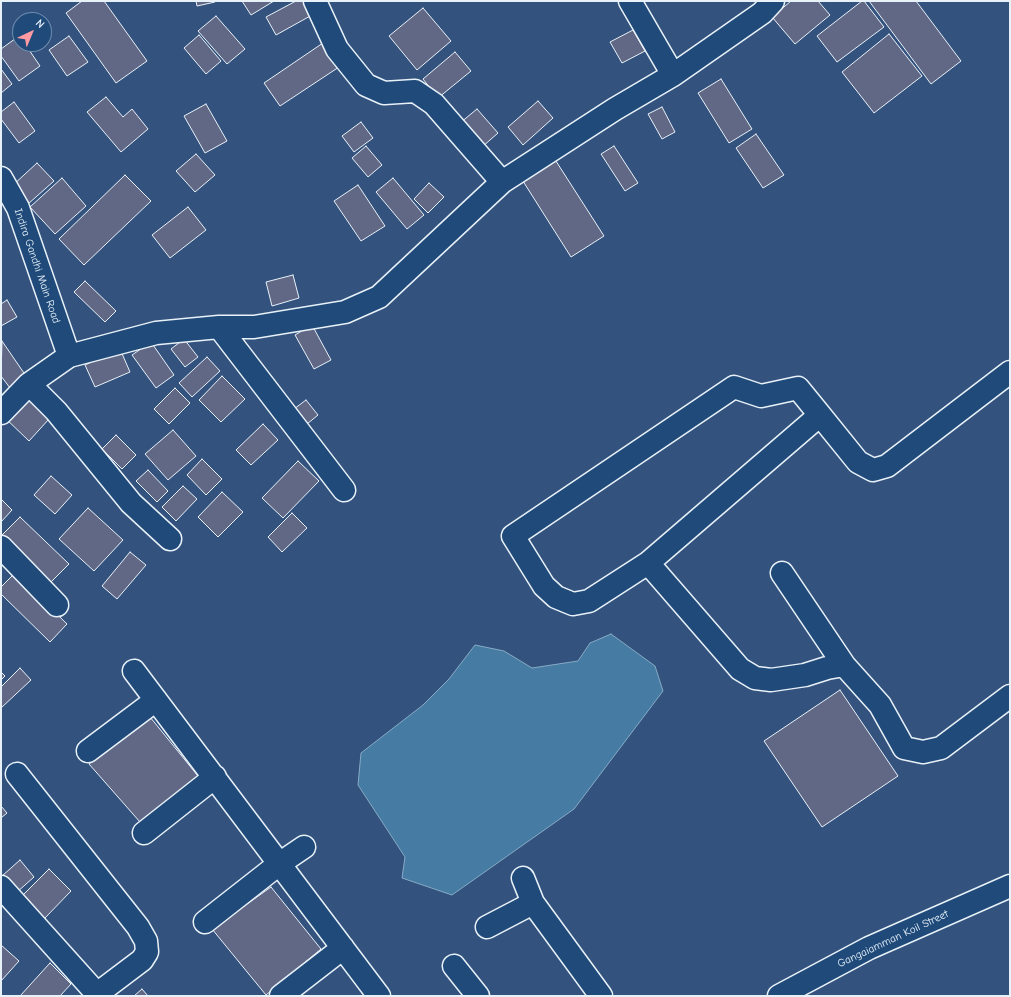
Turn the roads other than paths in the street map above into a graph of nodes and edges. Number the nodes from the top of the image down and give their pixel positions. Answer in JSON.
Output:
{"nodes":[{"id":1,"x":315,"y":1,"type":"edge"},
{"id":2,"x":630,"y":1,"type":"edge"},
{"id":3,"x":773,"y":1,"type":"edge"},
{"id":4,"x":673,"y":75,"type":"junction"},
{"id":5,"x":1,"y":178,"type":"edge"},
{"id":6,"x":502,"y":182,"type":"junction"},
{"id":7,"x":219,"y":327,"type":"junction"},
{"id":8,"x":69,"y":356,"type":"junction"},
{"id":9,"x":1010,"y":372,"type":"edge"},
{"id":10,"x":29,"y":384,"type":"junction"},
{"id":11,"x":1,"y":413,"type":"edge"},
{"id":12,"x":820,"y":415,"type":"junction"},
{"id":13,"x":344,"y":490,"type":"dead end"},
{"id":14,"x":170,"y":539,"type":"dead end"},
{"id":15,"x":1,"y":547,"type":"edge"},
{"id":16,"x":648,"y":563,"type":"junction"},
{"id":17,"x":782,"y":573,"type":"dead end"},
{"id":18,"x":57,"y":605,"type":"dead end"},
{"id":19,"x":844,"y":665,"type":"junction"},
{"id":20,"x":134,"y":671,"type":"dead end"},
{"id":21,"x":1010,"y":696,"type":"edge"},
{"id":22,"x":156,"y":700,"type":"junction"},
{"id":23,"x":88,"y":751,"type":"dead end"},
{"id":24,"x":16,"y":774,"type":"dead end"},
{"id":25,"x":214,"y":777,"type":"junction"},
{"id":26,"x":144,"y":833,"type":"dead end"},
{"id":27,"x":304,"y":847,"type":"dead end"},
{"id":28,"x":279,"y":864,"type":"junction"},
{"id":29,"x":523,"y":878,"type":"dead end"},
{"id":30,"x":1010,"y":886,"type":"edge"},
{"id":31,"x":1,"y":887,"type":"edge"},
{"id":32,"x":533,"y":904,"type":"junction"},
{"id":33,"x":205,"y":922,"type":"dead end"},
{"id":34,"x":486,"y":927,"type":"dead end"},
{"id":35,"x":343,"y":948,"type":"junction"},
{"id":36,"x":454,"y":966,"type":"dead end"},
{"id":37,"x":98,"y":995,"type":"edge"},
{"id":38,"x":281,"y":996,"type":"edge"},
{"id":39,"x":379,"y":996,"type":"edge"},
{"id":40,"x":478,"y":996,"type":"edge"},
{"id":41,"x":601,"y":996,"type":"edge"},
{"id":42,"x":779,"y":996,"type":"edge"}],
"edges":[{"from":1,"to":6,"type":"street"},
{"from":2,"to":4,"type":"street"},
{"from":3,"to":4,"type":"street"},
{"from":4,"to":6,"type":"street"},
{"from":5,"to":8,"type":"street","name":"Indira Gandhi Main Road"},
{"from":6,"to":7,"type":"street"},
{"from":7,"to":8,"type":"street"},
{"from":7,"to":13,"type":"street"},
{"from":8,"to":10,"type":"street"},
{"from":9,"to":12,"type":"street"},
{"from":10,"to":11,"type":"street"},
{"from":10,"to":14,"type":"street"},
{"from":12,"to":16,"type":"street"},
{"from":12,"to":16,"type":"street"},
{"from":15,"to":18,"type":"street"},
{"from":16,"to":19,"type":"street"},
{"from":17,"to":19,"type":"street"},
{"from":19,"to":21,"type":"street"},
{"from":20,"to":22,"type":"street"},
{"from":22,"to":23,"type":"street"},
{"from":22,"to":25,"type":"street"},
{"from":24,"to":37,"type":"street"},
{"from":25,"to":26,"type":"street"},
{"from":25,"to":28,"type":"street"},
{"from":27,"to":28,"type":"street"},
{"from":28,"to":33,"type":"street"},
{"from":28,"to":35,"type":"street"},
{"from":29,"to":32,"type":"street"},
{"from":30,"to":42,"type":"street","name":"Gangaiamman Koil Street"},
{"from":31,"to":37,"type":"street"},
{"from":32,"to":34,"type":"street"},
{"from":32,"to":41,"type":"street"},
{"from":35,"to":38,"type":"street"},
{"from":35,"to":39,"type":"street"},
{"from":36,"to":40,"type":"street"}]}
